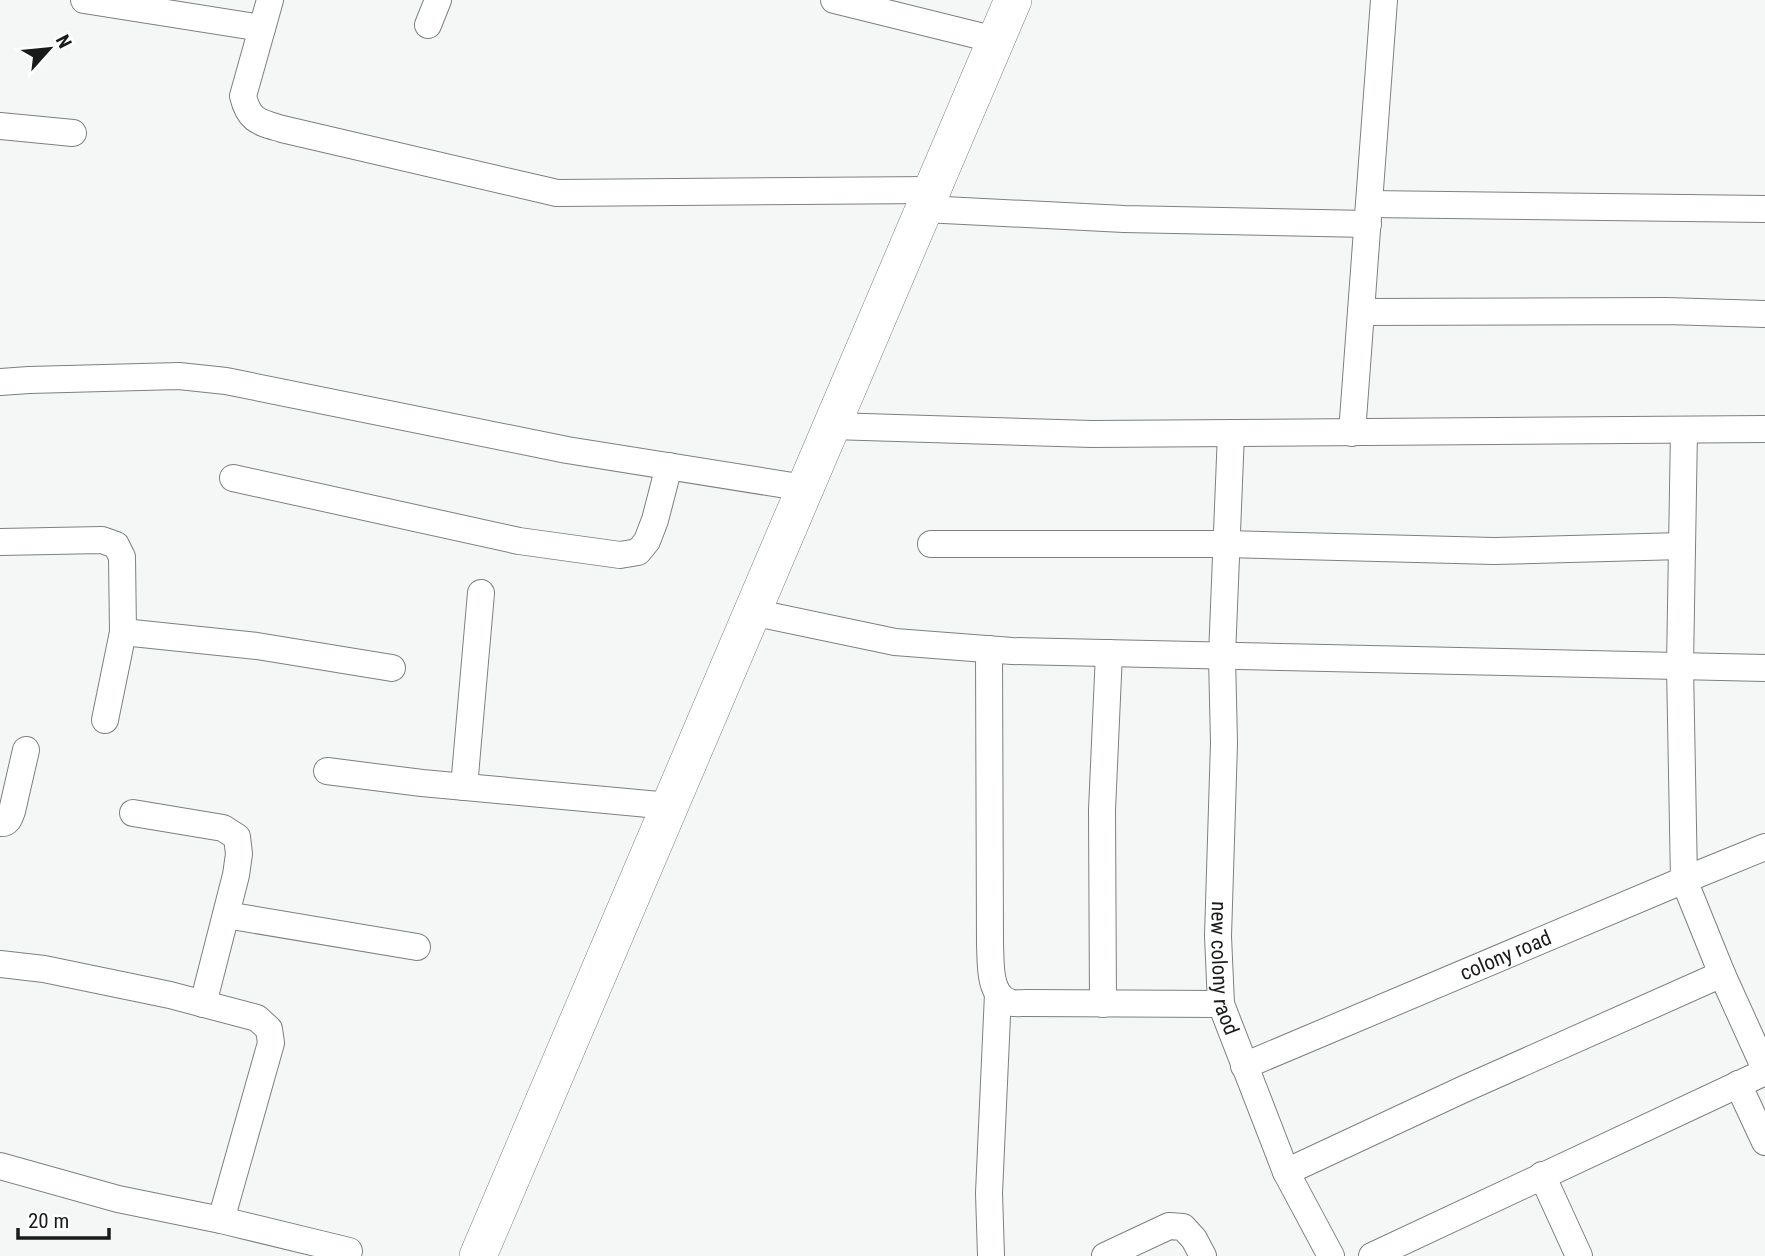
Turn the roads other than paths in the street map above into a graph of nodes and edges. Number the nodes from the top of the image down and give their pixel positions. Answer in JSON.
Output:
{"nodes":[{"id":1,"x":84,"y":0,"type":"edge"},
{"id":2,"x":270,"y":0,"type":"edge"},
{"id":3,"x":438,"y":0,"type":"edge"},
{"id":4,"x":835,"y":0,"type":"edge"},
{"id":5,"x":1013,"y":0,"type":"edge"},
{"id":6,"x":1384,"y":0,"type":"edge"},
{"id":7,"x":428,"y":25,"type":"dead end"},
{"id":8,"x":262,"y":28,"type":"junction"},
{"id":9,"x":996,"y":40,"type":"junction"},
{"id":10,"x":0,"y":126,"type":"edge"},
{"id":11,"x":73,"y":133,"type":"dead end"},
{"id":12,"x":928,"y":200,"type":"junction"},
{"id":13,"x":1765,"y":209,"type":"edge"},
{"id":14,"x":1369,"y":214,"type":"junction"},
{"id":15,"x":1362,"y":312,"type":"junction"},
{"id":16,"x":1765,"y":314,"type":"edge"},
{"id":17,"x":0,"y":382,"type":"edge"},
{"id":18,"x":832,"y":426,"type":"junction"},
{"id":19,"x":1765,"y":429,"type":"edge"},
{"id":20,"x":1684,"y":430,"type":"junction"},
{"id":21,"x":1231,"y":433,"type":"junction"},
{"id":22,"x":1352,"y":433,"type":"junction"},
{"id":23,"x":668,"y":466,"type":"junction"},
{"id":24,"x":233,"y":478,"type":"dead end"},
{"id":25,"x":805,"y":488,"type":"junction"},
{"id":26,"x":0,"y":542,"type":"edge"},
{"id":27,"x":930,"y":544,"type":"dead end"},
{"id":28,"x":1226,"y":544,"type":"junction"},
{"id":29,"x":1682,"y":546,"type":"junction"},
{"id":30,"x":481,"y":593,"type":"dead end"},
{"id":31,"x":752,"y":612,"type":"junction"},
{"id":32,"x":123,"y":632,"type":"junction"},
{"id":33,"x":989,"y":649,"type":"junction"},
{"id":34,"x":1109,"y":653,"type":"junction"},
{"id":35,"x":1222,"y":656,"type":"junction"},
{"id":36,"x":1680,"y":666,"type":"junction"},
{"id":37,"x":392,"y":668,"type":"dead end"},
{"id":38,"x":1765,"y":668,"type":"edge"},
{"id":39,"x":105,"y":720,"type":"dead end"},
{"id":40,"x":26,"y":750,"type":"dead end"},
{"id":41,"x":327,"y":771,"type":"dead end"},
{"id":42,"x":464,"y":787,"type":"junction"},
{"id":43,"x":670,"y":806,"type":"junction"},
{"id":44,"x":133,"y":813,"type":"dead end"},
{"id":45,"x":0,"y":823,"type":"edge"},
{"id":46,"x":1765,"y":847,"type":"edge"},
{"id":47,"x":1684,"y":880,"type":"junction"},
{"id":48,"x":226,"y":915,"type":"junction"},
{"id":49,"x":417,"y":947,"type":"dead end"},
{"id":50,"x":0,"y":964,"type":"edge"},
{"id":51,"x":1722,"y":974,"type":"junction"},
{"id":52,"x":998,"y":994,"type":"junction"},
{"id":53,"x":1222,"y":1003,"type":"junction"},
{"id":54,"x":203,"y":1004,"type":"junction"},
{"id":55,"x":1103,"y":1004,"type":"junction"},
{"id":56,"x":1244,"y":1066,"type":"junction"},
{"id":57,"x":1765,"y":1070,"type":"edge"},
{"id":58,"x":1738,"y":1084,"type":"junction"},
{"id":59,"x":1765,"y":1142,"type":"edge"},
{"id":60,"x":0,"y":1166,"type":"edge"},
{"id":61,"x":1286,"y":1172,"type":"junction"},
{"id":62,"x":1542,"y":1175,"type":"junction"},
{"id":63,"x":221,"y":1220,"type":"junction"},
{"id":64,"x":349,"y":1251,"type":"dead end"},
{"id":65,"x":478,"y":1256,"type":"edge"},
{"id":66,"x":991,"y":1256,"type":"edge"},
{"id":67,"x":1105,"y":1256,"type":"edge"},
{"id":68,"x":1203,"y":1256,"type":"edge"},
{"id":69,"x":1331,"y":1256,"type":"edge"},
{"id":70,"x":1372,"y":1256,"type":"edge"},
{"id":71,"x":1579,"y":1256,"type":"edge"}],
"edges":[{"from":1,"to":8,"type":"street"},
{"from":2,"to":8,"type":"street"},
{"from":3,"to":7,"type":"street"},
{"from":4,"to":9,"type":"street"},
{"from":5,"to":9,"type":"main road"},
{"from":6,"to":14,"type":"street"},
{"from":8,"to":12,"type":"street"},
{"from":9,"to":12,"type":"main road"},
{"from":10,"to":11,"type":"street"},
{"from":12,"to":14,"type":"street"},
{"from":12,"to":18,"type":"main road"},
{"from":13,"to":14,"type":"street"},
{"from":14,"to":15,"type":"street"},
{"from":15,"to":16,"type":"street"},
{"from":15,"to":22,"type":"street"},
{"from":17,"to":23,"type":"street"},
{"from":18,"to":21,"type":"street"},
{"from":18,"to":25,"type":"main road"},
{"from":19,"to":20,"type":"street"},
{"from":20,"to":22,"type":"street"},
{"from":20,"to":29,"type":"street"},
{"from":21,"to":22,"type":"street"},
{"from":21,"to":28,"type":"street","name":"new colony raod"},
{"from":23,"to":24,"type":"street"},
{"from":23,"to":25,"type":"street"},
{"from":25,"to":31,"type":"main road"},
{"from":26,"to":32,"type":"street"},
{"from":27,"to":28,"type":"street"},
{"from":28,"to":29,"type":"street"},
{"from":28,"to":35,"type":"street","name":"new colony raod"},
{"from":29,"to":36,"type":"street"},
{"from":30,"to":42,"type":"street"},
{"from":31,"to":33,"type":"street"},
{"from":31,"to":43,"type":"main road"},
{"from":32,"to":37,"type":"street"},
{"from":32,"to":39,"type":"street"},
{"from":33,"to":34,"type":"street"},
{"from":33,"to":52,"type":"street"},
{"from":34,"to":35,"type":"street"},
{"from":34,"to":55,"type":"street"},
{"from":35,"to":36,"type":"street"},
{"from":35,"to":53,"type":"street","name":"new colony raod"},
{"from":36,"to":38,"type":"street"},
{"from":36,"to":47,"type":"street"},
{"from":40,"to":45,"type":"street"},
{"from":41,"to":42,"type":"street"},
{"from":42,"to":43,"type":"street"},
{"from":43,"to":65,"type":"main road"},
{"from":44,"to":48,"type":"street"},
{"from":46,"to":47,"type":"street","name":"colony road"},
{"from":47,"to":51,"type":"street"},
{"from":47,"to":56,"type":"street","name":"colony road"},
{"from":48,"to":49,"type":"street"},
{"from":48,"to":54,"type":"street"},
{"from":50,"to":54,"type":"street"},
{"from":51,"to":57,"type":"street"},
{"from":51,"to":61,"type":"street"},
{"from":52,"to":55,"type":"street"},
{"from":52,"to":66,"type":"street"},
{"from":53,"to":55,"type":"street"},
{"from":53,"to":56,"type":"street","name":"new colony raod"},
{"from":54,"to":63,"type":"street"},
{"from":56,"to":61,"type":"street","name":"new colony raod"},
{"from":57,"to":58,"type":"street"},
{"from":58,"to":59,"type":"street"},
{"from":58,"to":62,"type":"street"},
{"from":60,"to":63,"type":"street"},
{"from":61,"to":69,"type":"street","name":"new colony raod"},
{"from":62,"to":70,"type":"street"},
{"from":62,"to":71,"type":"street"},
{"from":63,"to":64,"type":"street"},
{"from":67,"to":68,"type":"street"}]}
